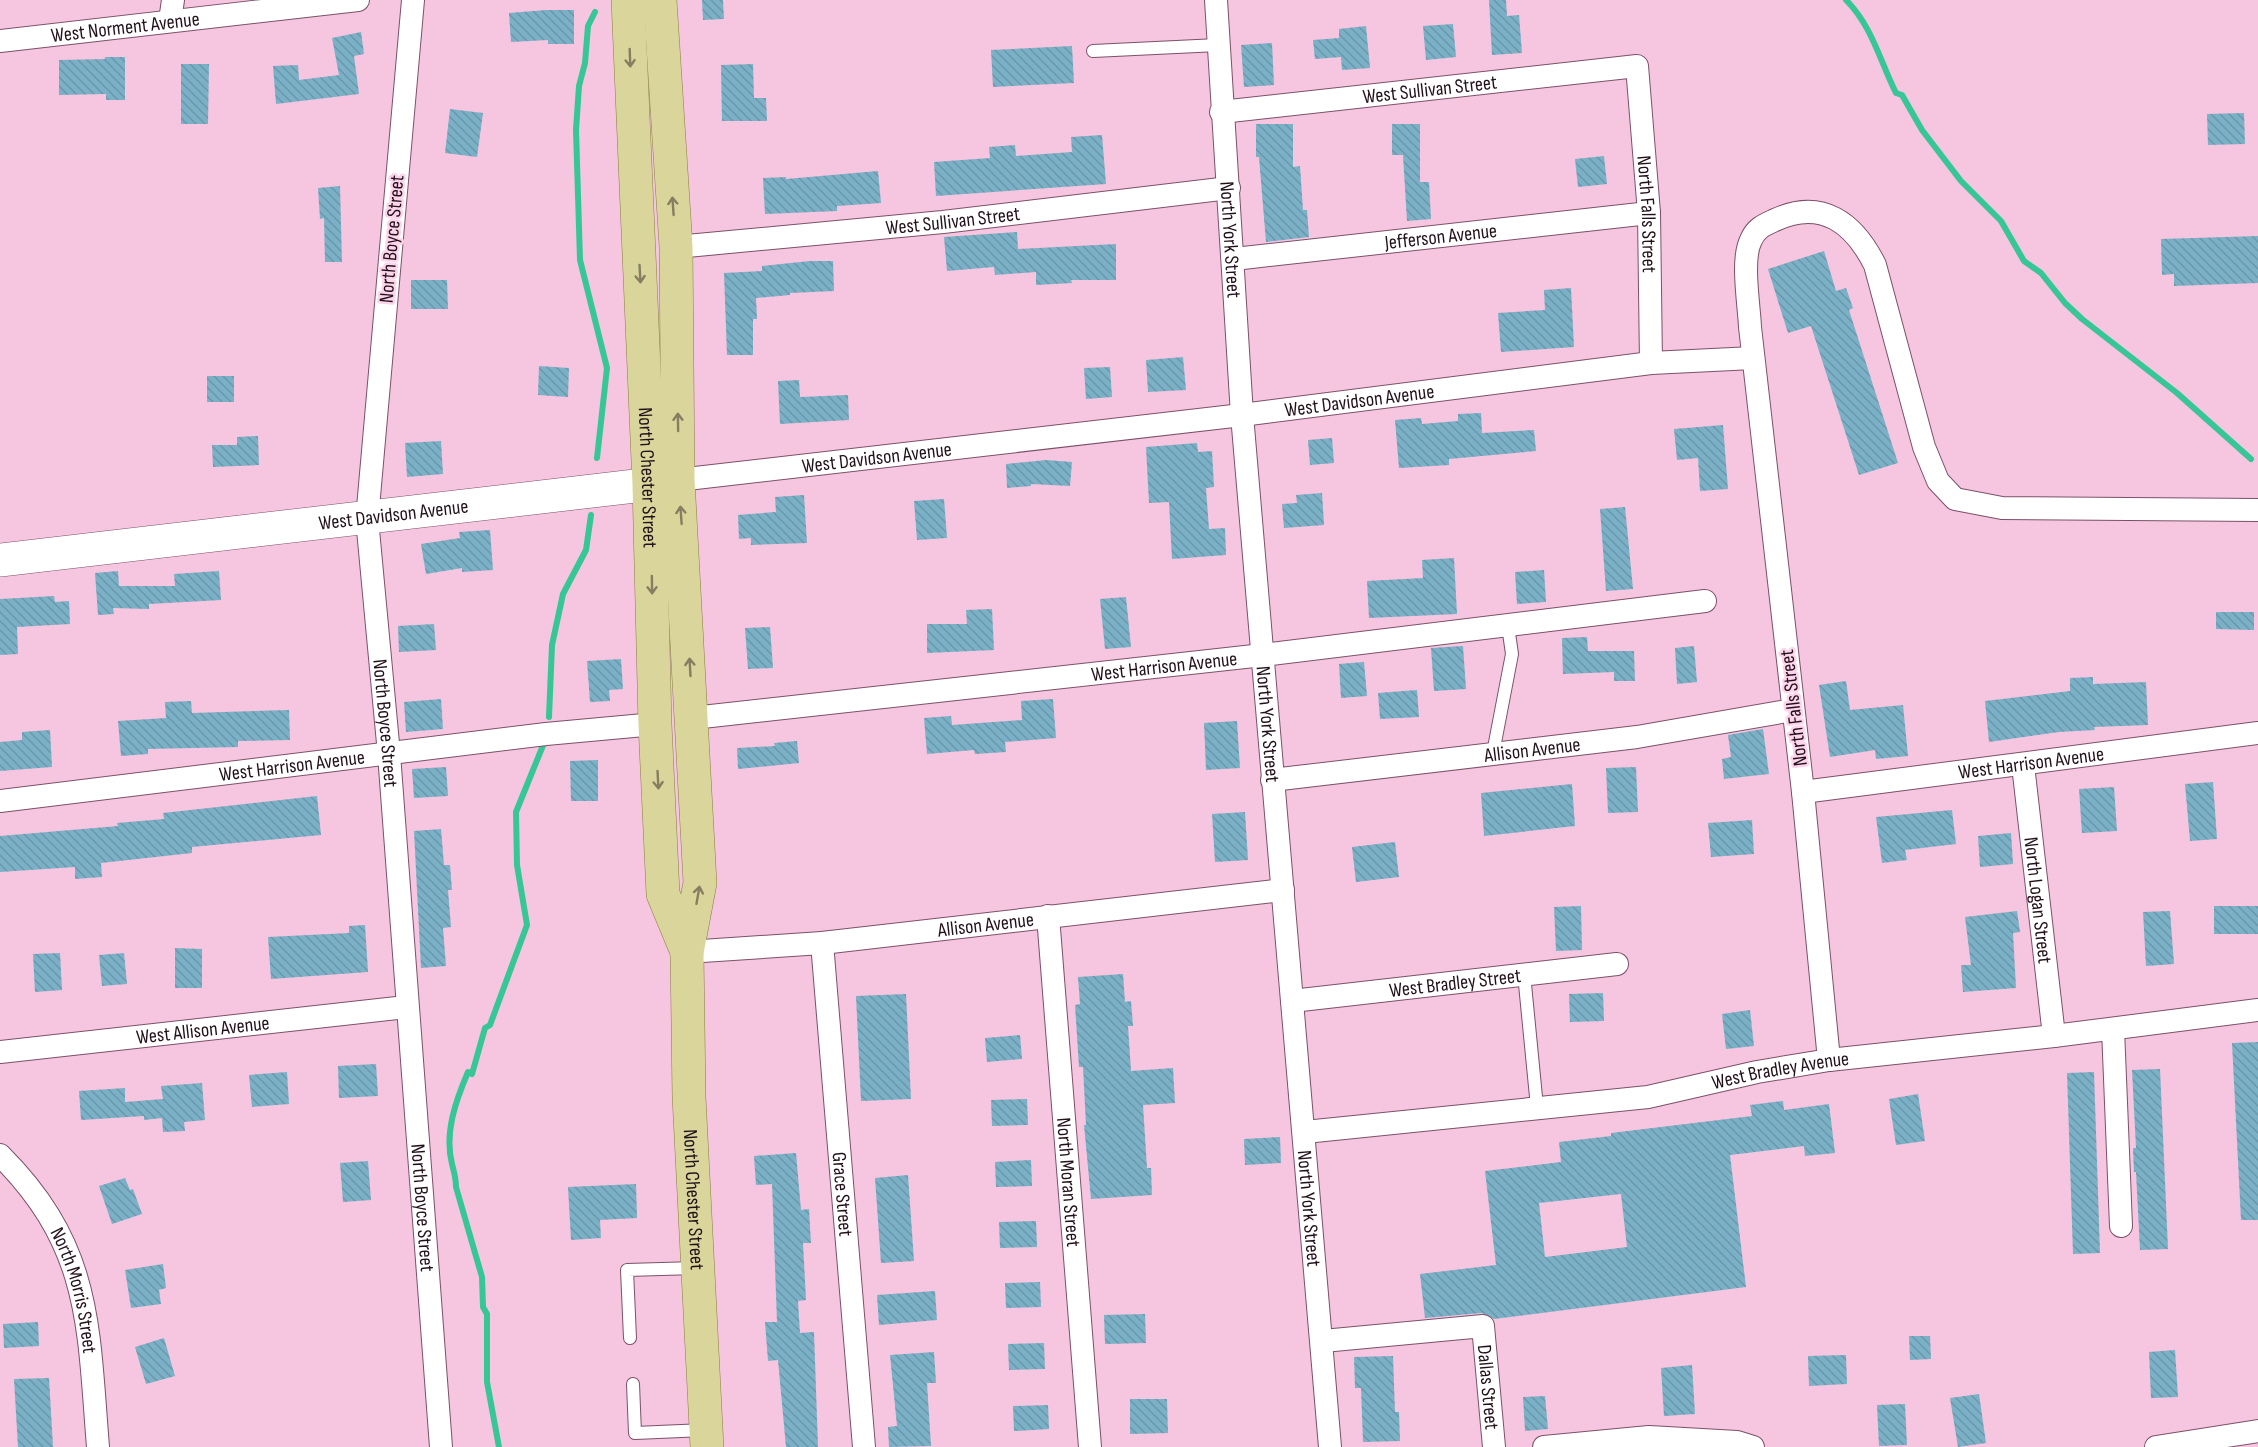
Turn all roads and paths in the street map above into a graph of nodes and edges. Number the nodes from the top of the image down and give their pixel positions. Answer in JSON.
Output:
{"nodes":[{"id":1,"x":358,"y":0,"type":"edge"},
{"id":2,"x":413,"y":0,"type":"edge"},
{"id":3,"x":628,"y":0,"type":"edge"},
{"id":4,"x":660,"y":0,"type":"edge"},
{"id":5,"x":1216,"y":0,"type":"edge"},
{"id":6,"x":171,"y":11,"type":"edge"},
{"id":7,"x":0,"y":41,"type":"edge"},
{"id":8,"x":1218,"y":45,"type":"junction"},
{"id":9,"x":1093,"y":51,"type":"dead end"},
{"id":10,"x":1637,"y":66,"type":"joint"},
{"id":11,"x":1221,"y":112,"type":"junction"},
{"id":12,"x":1229,"y":188,"type":"junction"},
{"id":13,"x":1649,"y":213,"type":"junction"},
{"id":14,"x":676,"y":247,"type":"junction"},
{"id":15,"x":1234,"y":259,"type":"junction"},
{"id":16,"x":1753,"y":357,"type":"junction"},
{"id":17,"x":1651,"y":363,"type":"junction"},
{"id":18,"x":1242,"y":415,"type":"junction"},
{"id":19,"x":664,"y":482,"type":"junction"},
{"id":20,"x":2258,"y":510,"type":"edge"},
{"id":21,"x":367,"y":519,"type":"junction"},
{"id":22,"x":0,"y":560,"type":"edge"},
{"id":23,"x":1705,"y":601,"type":"dead end"},
{"id":24,"x":1508,"y":626,"type":"junction"},
{"id":25,"x":1263,"y":655,"type":"junction"},
{"id":26,"x":1793,"y":711,"type":"junction"},
{"id":27,"x":693,"y":718,"type":"junction"},
{"id":28,"x":655,"y":724,"type":"junction"},
{"id":29,"x":2258,"y":734,"type":"edge"},
{"id":30,"x":1493,"y":753,"type":"junction"},
{"id":31,"x":389,"y":754,"type":"junction"},
{"id":32,"x":2023,"y":765,"type":"junction"},
{"id":33,"x":1272,"y":780,"type":"junction"},
{"id":34,"x":1803,"y":792,"type":"junction"},
{"id":35,"x":0,"y":801,"type":"edge"},
{"id":36,"x":1283,"y":890,"type":"junction"},
{"id":37,"x":1048,"y":916,"type":"junction"},
{"id":38,"x":822,"y":943,"type":"junction"},
{"id":39,"x":687,"y":952,"type":"junction"},
{"id":40,"x":1617,"y":964,"type":"dead end"},
{"id":41,"x":1524,"y":974,"type":"junction"},
{"id":42,"x":1292,"y":1001,"type":"junction"},
{"id":43,"x":406,"y":1007,"type":"junction"},
{"id":44,"x":2258,"y":1010,"type":"edge"},
{"id":45,"x":2113,"y":1029,"type":"junction"},
{"id":46,"x":2054,"y":1036,"type":"junction"},
{"id":47,"x":0,"y":1052,"type":"edge"},
{"id":48,"x":1829,"y":1060,"type":"junction"},
{"id":49,"x":1537,"y":1107,"type":"junction"},
{"id":50,"x":1305,"y":1132,"type":"junction"},
{"id":51,"x":0,"y":1155,"type":"edge"},
{"id":52,"x":2121,"y":1226,"type":"dead end"},
{"id":53,"x":699,"y":1268,"type":"junction"},
{"id":54,"x":630,"y":1338,"type":"dead end"},
{"id":55,"x":1323,"y":1341,"type":"junction"},
{"id":56,"x":633,"y":1384,"type":"dead end"},
{"id":57,"x":2258,"y":1431,"type":"edge"},
{"id":58,"x":707,"y":1439,"type":"edge"},
{"id":59,"x":98,"y":1447,"type":"edge"},
{"id":60,"x":441,"y":1447,"type":"edge"},
{"id":61,"x":864,"y":1447,"type":"edge"},
{"id":62,"x":1090,"y":1447,"type":"edge"},
{"id":63,"x":1330,"y":1447,"type":"edge"},
{"id":64,"x":1494,"y":1447,"type":"edge"},
{"id":65,"x":1544,"y":1447,"type":"edge"},
{"id":66,"x":1753,"y":1447,"type":"edge"},
{"id":67,"x":2156,"y":1447,"type":"edge"}],
"edges":[{"from":1,"to":6,"type":"street","name":"West Norment Avenue"},
{"from":2,"to":21,"type":"street","name":"North Boyce Street"},
{"from":3,"to":19,"type":"main road","name":"North Chester Street","one_way":true},
{"from":14,"to":4,"type":"main road","name":"North Chester Street","one_way":true},
{"from":5,"to":8,"type":"street","name":"North York Street"},
{"from":6,"to":7,"type":"street","name":"West Norment Avenue"},
{"from":8,"to":9,"type":"lane"},
{"from":8,"to":11,"type":"street","name":"North York Street"},
{"from":10,"to":11,"type":"street","name":"West Sullivan Street"},
{"from":10,"to":13,"type":"street","name":"North Falls Street"},
{"from":11,"to":12,"type":"street","name":"North York Street"},
{"from":12,"to":14,"type":"street","name":"West Sullivan Street"},
{"from":12,"to":15,"type":"street","name":"North York Street"},
{"from":13,"to":15,"type":"street","name":"Jefferson Avenue"},
{"from":13,"to":17,"type":"street","name":"North Falls Street"},
{"from":19,"to":14,"type":"main road","name":"North Chester Street","one_way":true},
{"from":15,"to":18,"type":"street","name":"North York Street"},
{"from":16,"to":17,"type":"street","name":"West Davidson Avenue"},
{"from":16,"to":20,"type":"street","name":"North Falls Street"},
{"from":16,"to":26,"type":"street","name":"North Falls Street"},
{"from":17,"to":18,"type":"street","name":"West Davidson Avenue"},
{"from":18,"to":19,"type":"street","name":"West Davidson Avenue"},
{"from":18,"to":25,"type":"street","name":"North York Street"},
{"from":19,"to":21,"type":"street","name":"West Davidson Avenue"},
{"from":27,"to":19,"type":"main road","name":"North Chester Street","one_way":true},
{"from":19,"to":28,"type":"main road","name":"North Chester Street","one_way":true},
{"from":21,"to":22,"type":"street","name":"West Davidson Avenue"},
{"from":21,"to":31,"type":"street","name":"North Boyce Street"},
{"from":23,"to":24,"type":"street","name":"West Harrison Avenue"},
{"from":24,"to":25,"type":"street","name":"West Harrison Avenue"},
{"from":24,"to":30,"type":"lane"},
{"from":25,"to":27,"type":"street","name":"West Harrison Avenue"},
{"from":25,"to":33,"type":"street","name":"North York Street"},
{"from":26,"to":30,"type":"street","name":"Allison Avenue"},
{"from":26,"to":34,"type":"street","name":"North Falls Street"},
{"from":39,"to":27,"type":"main road","name":"North Chester Street","one_way":true},
{"from":28,"to":31,"type":"street","name":"West Harrison Avenue"},
{"from":28,"to":39,"type":"main road","name":"North Chester Street","one_way":true},
{"from":29,"to":32,"type":"street","name":"West Harrison Avenue"},
{"from":30,"to":33,"type":"street","name":"Allison Avenue"},
{"from":31,"to":35,"type":"street","name":"West Harrison Avenue"},
{"from":31,"to":43,"type":"street","name":"North Boyce Street"},
{"from":32,"to":34,"type":"street","name":"West Harrison Avenue"},
{"from":32,"to":46,"type":"street","name":"North Logan Street"},
{"from":33,"to":36,"type":"street","name":"North York Street"},
{"from":34,"to":48,"type":"street","name":"North Falls Street"},
{"from":36,"to":37,"type":"street","name":"Allison Avenue"},
{"from":36,"to":42,"type":"street","name":"North York Street"},
{"from":37,"to":38,"type":"street","name":"Allison Avenue"},
{"from":37,"to":62,"type":"street","name":"North Moran Street"},
{"from":38,"to":39,"type":"street","name":"Allison Avenue"},
{"from":38,"to":61,"type":"street","name":"Grace Street"},
{"from":39,"to":53,"type":"main road","name":"North Chester Street"},
{"from":40,"to":41,"type":"street","name":"West Bradley Street"},
{"from":41,"to":42,"type":"street","name":"West Bradley Street"},
{"from":41,"to":49,"type":"lane"},
{"from":42,"to":50,"type":"street","name":"North York Street"},
{"from":43,"to":47,"type":"street","name":"West Allison Avenue"},
{"from":43,"to":60,"type":"street","name":"North Boyce Street"},
{"from":44,"to":45,"type":"street","name":"West Bradley Avenue"},
{"from":45,"to":46,"type":"street","name":"West Bradley Avenue"},
{"from":45,"to":52,"type":"street"},
{"from":46,"to":48,"type":"street","name":"West Bradley Avenue"},
{"from":48,"to":49,"type":"street","name":"West Bradley Avenue"},
{"from":49,"to":50,"type":"street","name":"West Bradley Avenue"},
{"from":50,"to":55,"type":"street","name":"North York Street"},
{"from":51,"to":59,"type":"street","name":"North Morris Street"},
{"from":53,"to":54,"type":"lane"},
{"from":53,"to":58,"type":"main road","name":"North Chester Street"},
{"from":55,"to":63,"type":"street","name":"North York Street"},
{"from":55,"to":64,"type":"street","name":"Dallas Street"},
{"from":56,"to":58,"type":"lane"},
{"from":57,"to":67,"type":"street"},
{"from":65,"to":66,"type":"street"}]}
